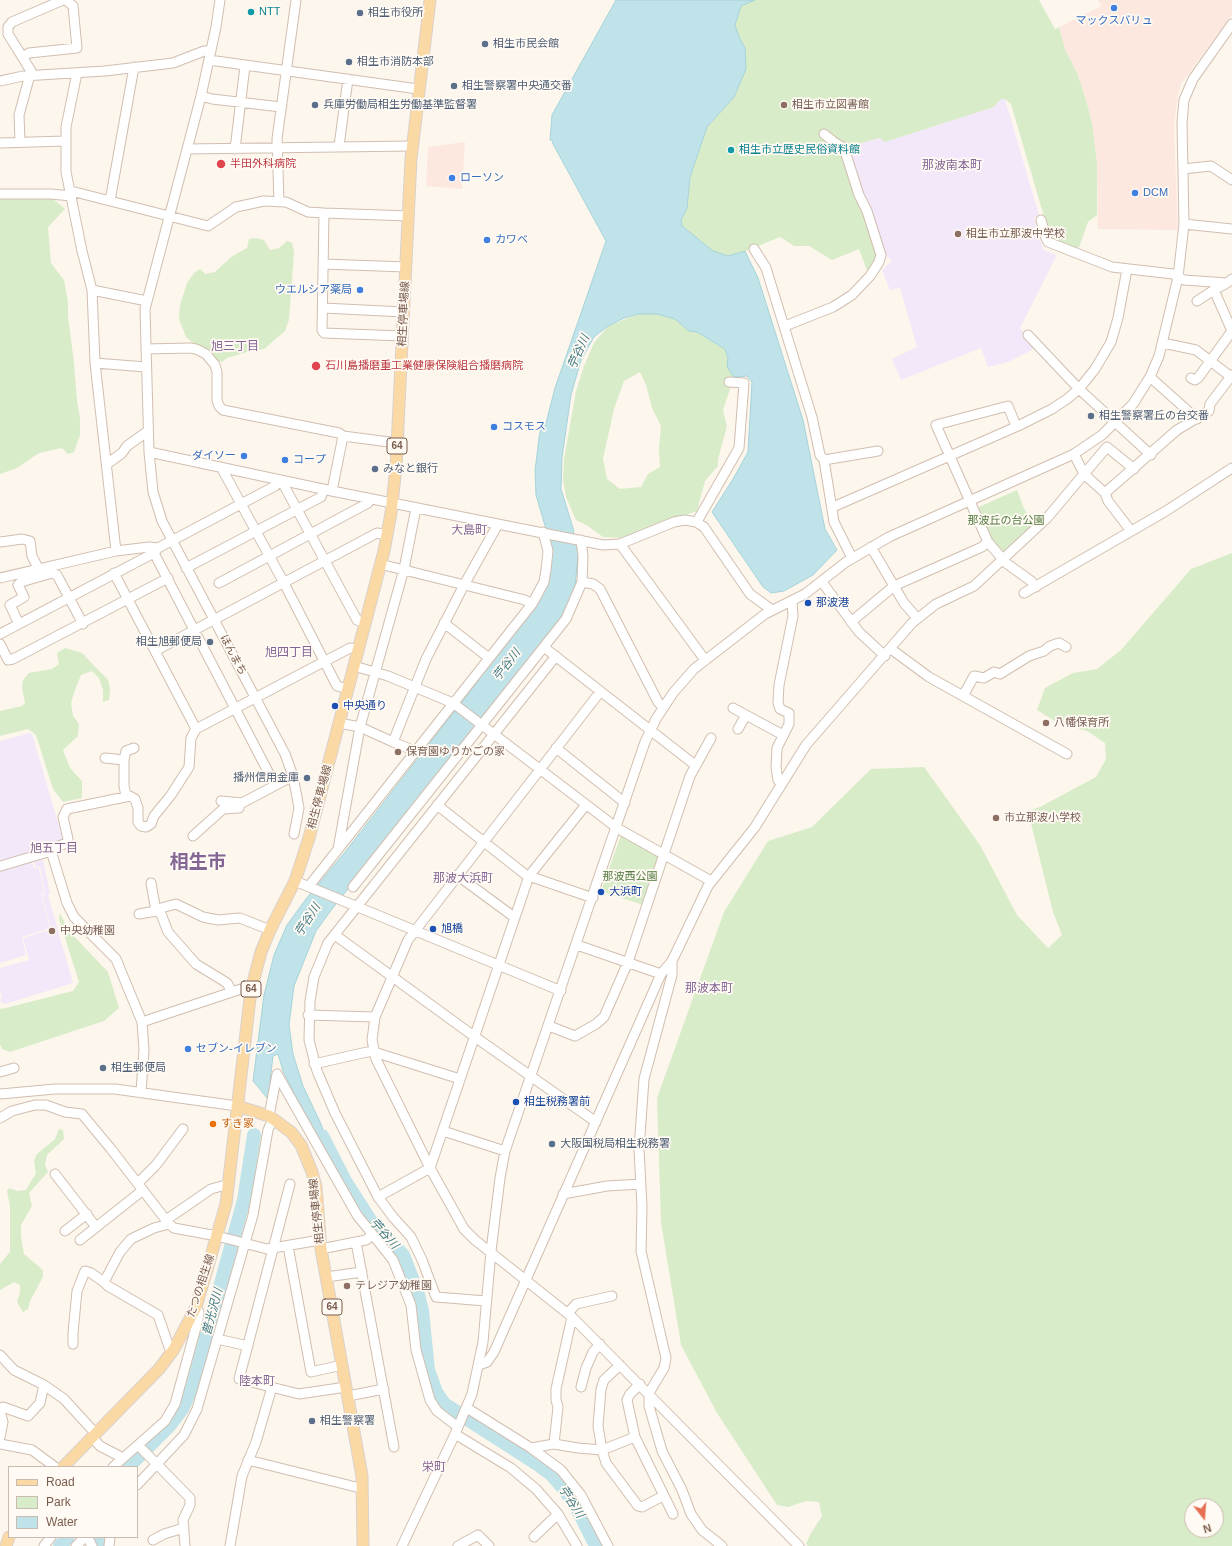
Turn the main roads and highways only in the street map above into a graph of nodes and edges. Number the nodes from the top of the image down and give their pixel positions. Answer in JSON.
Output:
{"nodes":[{"id":1,"x":430,"y":0,"type":"edge"},
{"id":2,"x":237,"y":1106,"type":"junction"},
{"id":3,"x":63,"y":1466,"type":"edge"},
{"id":4,"x":363,"y":1546,"type":"edge"}],
"edges":[{"from":1,"to":2,"type":"main road","name":"相生停車場線","number":"64"},
{"from":2,"to":3,"type":"main road","name":"たつの相生線"},
{"from":2,"to":4,"type":"main road","name":"相生停車場線","number":"64"}]}
